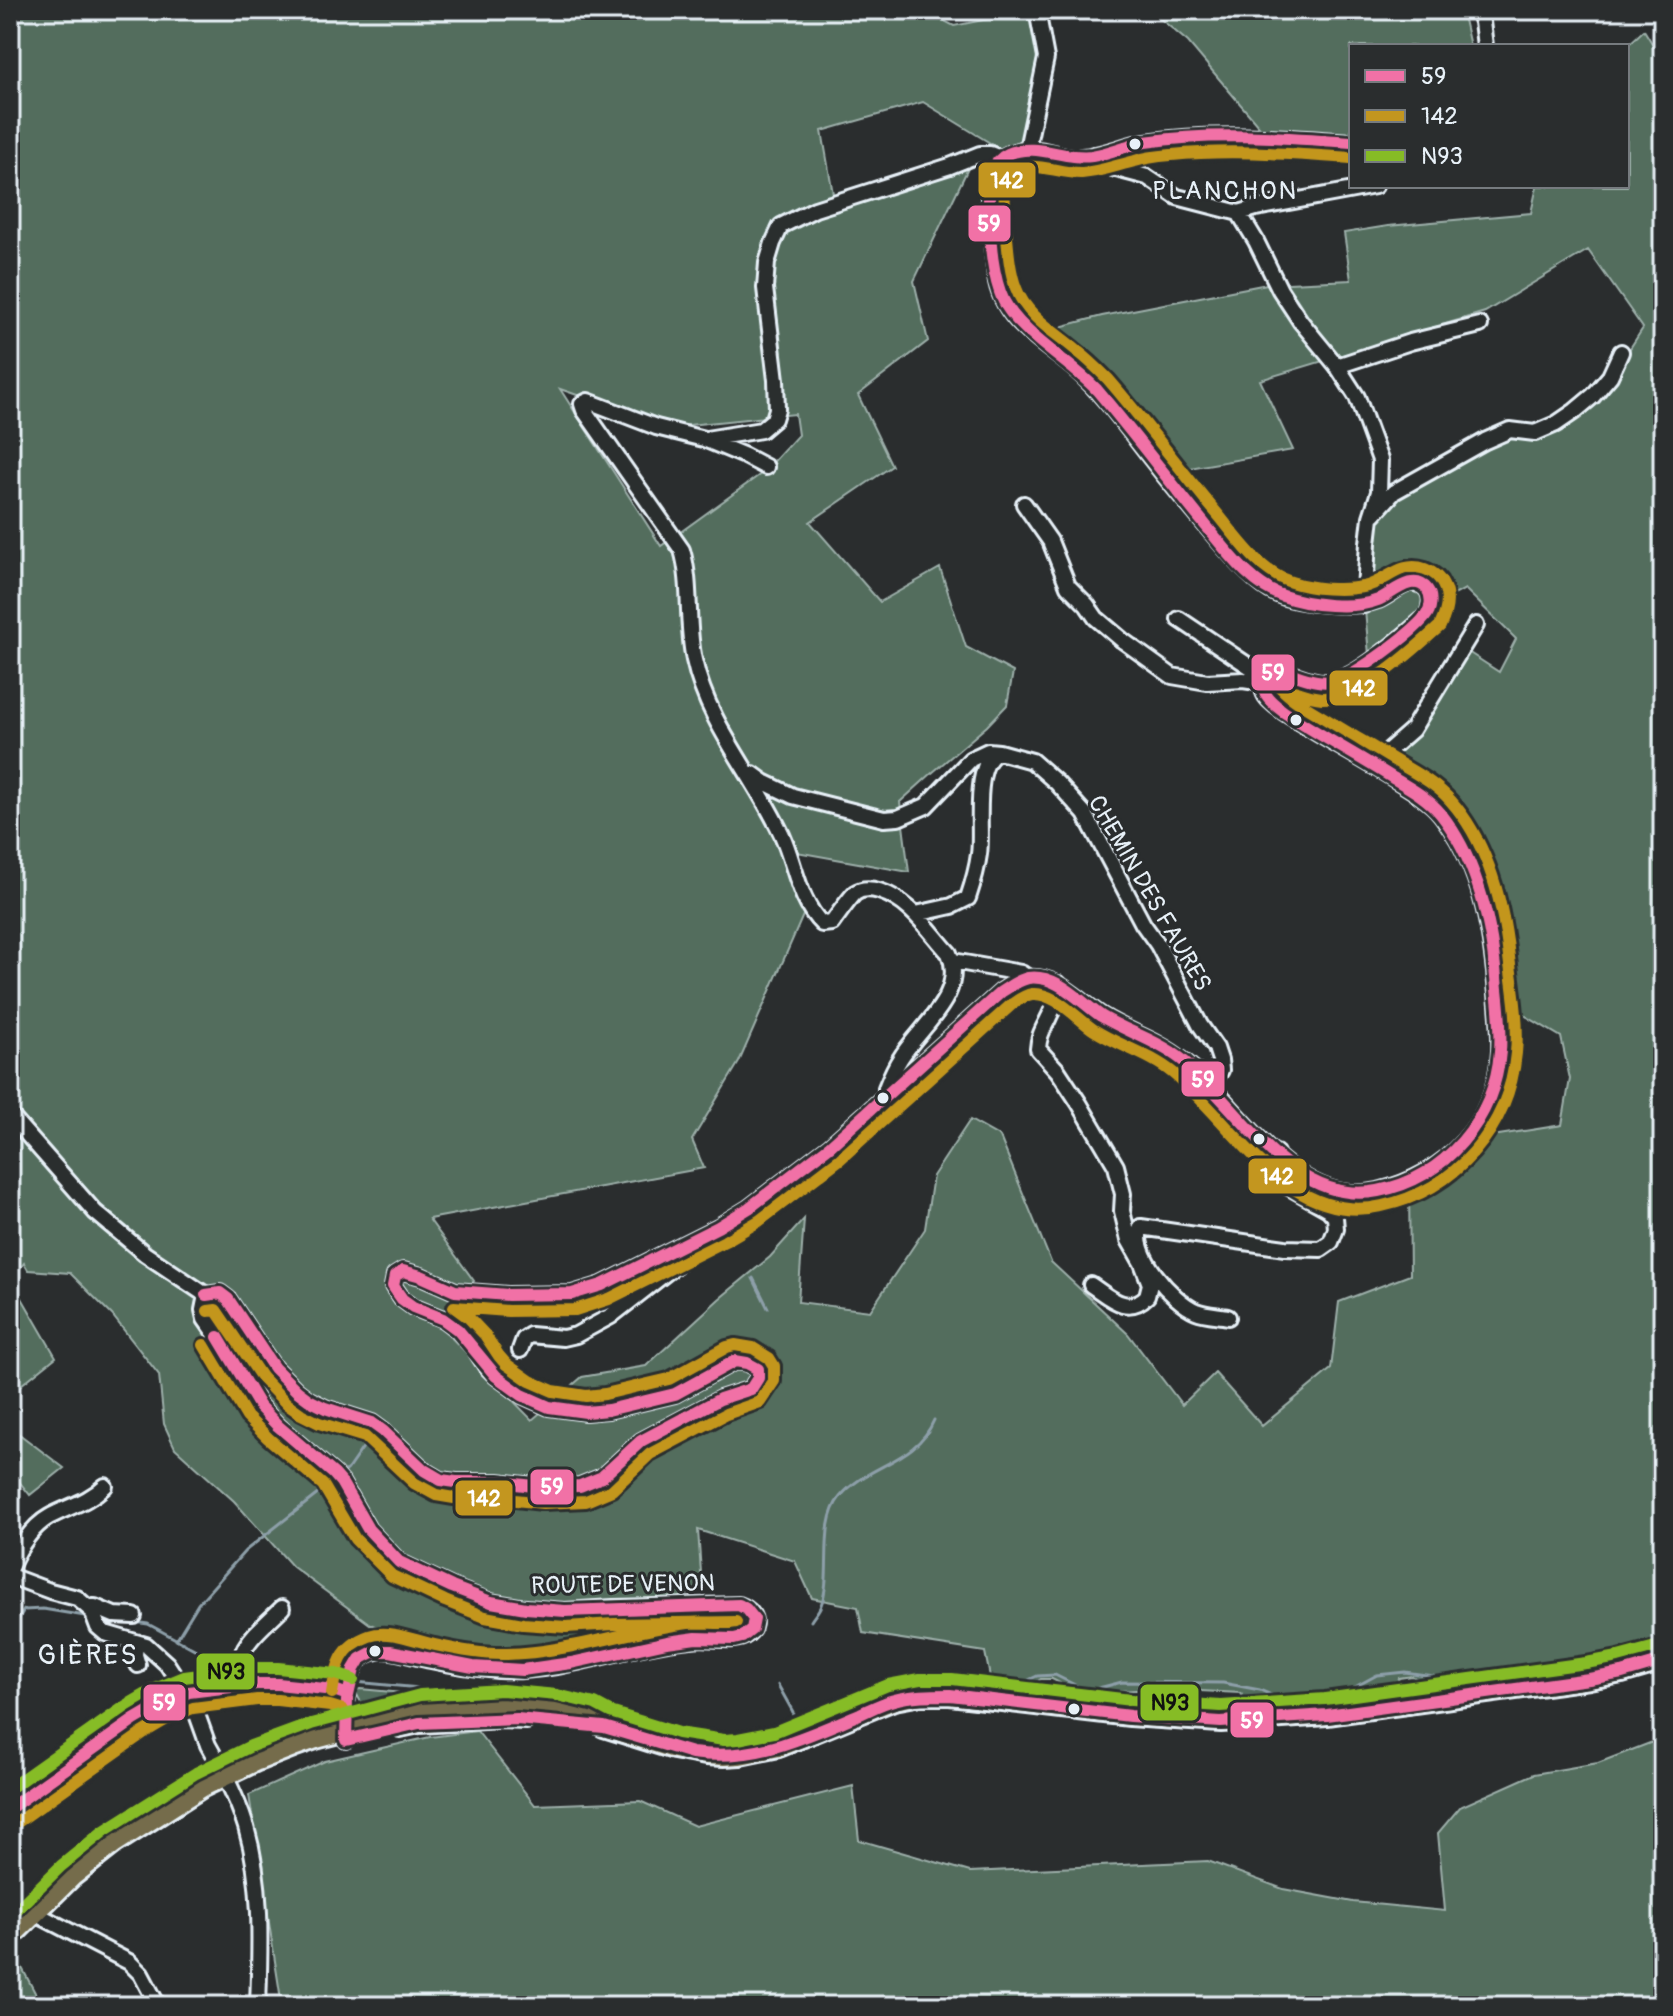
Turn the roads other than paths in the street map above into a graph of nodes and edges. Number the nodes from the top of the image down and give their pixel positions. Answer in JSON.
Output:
{"nodes":[{"id":1,"x":1037,"y":10,"type":"edge"},
{"id":2,"x":1478,"y":10,"type":"edge"},
{"id":3,"x":1485,"y":44,"type":"edge"},
{"id":4,"x":1349,"y":142,"type":"edge"},
{"id":5,"x":1027,"y":149,"type":"junction"},
{"id":6,"x":1093,"y":155,"type":"junction"},
{"id":7,"x":1000,"y":158,"type":"junction"},
{"id":8,"x":1364,"y":188,"type":"edge"},
{"id":9,"x":1239,"y":213,"type":"junction"},
{"id":10,"x":1480,"y":325,"type":"dead end"},
{"id":11,"x":1621,"y":352,"type":"dead end"},
{"id":12,"x":1337,"y":366,"type":"junction"},
{"id":13,"x":704,"y":439,"type":"junction"},
{"id":14,"x":766,"y":467,"type":"dead end"},
{"id":15,"x":1024,"y":504,"type":"dead end"},
{"id":16,"x":1371,"y":517,"type":"junction"},
{"id":17,"x":1364,"y":605,"type":"junction"},
{"id":18,"x":1179,"y":619,"type":"dead end"},
{"id":19,"x":1476,"y":625,"type":"dead end"},
{"id":20,"x":1263,"y":683,"type":"junction"},
{"id":21,"x":999,"y":752,"type":"junction"},
{"id":22,"x":1372,"y":765,"type":"junction"},
{"id":23,"x":748,"y":773,"type":"junction"},
{"id":24,"x":916,"y":914,"type":"junction"},
{"id":25,"x":953,"y":961,"type":"junction"},
{"id":26,"x":1028,"y":978,"type":"junction"},
{"id":27,"x":1059,"y":984,"type":"junction"},
{"id":28,"x":1210,"y":1086,"type":"junction"},
{"id":29,"x":888,"y":1094,"type":"junction"},
{"id":30,"x":10,"y":1115,"type":"edge"},
{"id":31,"x":1276,"y":1153,"type":"junction"},
{"id":32,"x":718,"y":1227,"type":"junction"},
{"id":33,"x":1091,"y":1285,"type":"dead end"},
{"id":34,"x":206,"y":1295,"type":"junction"},
{"id":35,"x":1228,"y":1317,"type":"dead end"},
{"id":36,"x":520,"y":1350,"type":"dead end"},
{"id":37,"x":105,"y":1486,"type":"dead end"},
{"id":38,"x":10,"y":1568,"type":"edge"},
{"id":39,"x":10,"y":1576,"type":"edge"},
{"id":40,"x":282,"y":1608,"type":"dead end"},
{"id":41,"x":90,"y":1609,"type":"junction"},
{"id":42,"x":134,"y":1616,"type":"dead end"},
{"id":43,"x":141,"y":1644,"type":"junction"},
{"id":44,"x":1663,"y":1661,"type":"edge"},
{"id":45,"x":138,"y":1665,"type":"dead end"},
{"id":46,"x":349,"y":1685,"type":"junction"},
{"id":47,"x":238,"y":1687,"type":"junction"},
{"id":48,"x":189,"y":1692,"type":"junction"},
{"id":49,"x":355,"y":1733,"type":"junction"},
{"id":50,"x":224,"y":1775,"type":"junction"},
{"id":51,"x":10,"y":1808,"type":"edge"},
{"id":52,"x":40,"y":1916,"type":"junction"},
{"id":53,"x":10,"y":1938,"type":"edge"},
{"id":54,"x":10,"y":1947,"type":"edge"},
{"id":55,"x":158,"y":2006,"type":"edge"},
{"id":56,"x":258,"y":2006,"type":"edge"}],
"edges":[{"from":1,"to":5,"type":"street"},
{"from":2,"to":3,"type":"street"},
{"from":4,"to":6,"type":"street"},
{"from":5,"to":6,"type":"street"},
{"from":5,"to":7,"type":"street"},
{"from":6,"to":9,"type":"street"},
{"from":7,"to":13,"type":"street"},
{"from":7,"to":17,"type":"street"},
{"from":8,"to":9,"type":"street"},
{"from":9,"to":12,"type":"street"},
{"from":10,"to":12,"type":"street"},
{"from":11,"to":16,"type":"street"},
{"from":12,"to":16,"type":"street"},
{"from":13,"to":14,"type":"street"},
{"from":13,"to":23,"type":"street"},
{"from":15,"to":20,"type":"street"},
{"from":16,"to":17,"type":"street"},
{"from":17,"to":20,"type":"street"},
{"from":18,"to":20,"type":"street"},
{"from":19,"to":22,"type":"street"},
{"from":20,"to":22,"type":"street"},
{"from":21,"to":23,"type":"street"},
{"from":21,"to":24,"type":"street"},
{"from":21,"to":28,"type":"street","name":"CHEMIN DES FAURES"},
{"from":22,"to":31,"type":"street"},
{"from":23,"to":24,"type":"street"},
{"from":24,"to":25,"type":"street"},
{"from":25,"to":26,"type":"street"},
{"from":25,"to":29,"type":"street"},
{"from":26,"to":27,"type":"street"},
{"from":26,"to":29,"type":"street"},
{"from":27,"to":28,"type":"street"},
{"from":27,"to":33,"type":"street"},
{"from":28,"to":31,"type":"street"},
{"from":29,"to":32,"type":"street"},
{"from":30,"to":34,"type":"street"},
{"from":31,"to":35,"type":"street"},
{"from":32,"to":34,"type":"street"},
{"from":32,"to":36,"type":"street"},
{"from":34,"to":46,"type":"street","name":"ROUTE DE VENON"},
{"from":37,"to":38,"type":"street"},
{"from":39,"to":41,"type":"street"},
{"from":40,"to":47,"type":"street"},
{"from":41,"to":42,"type":"street"},
{"from":41,"to":43,"type":"street"},
{"from":43,"to":45,"type":"street"},
{"from":43,"to":48,"type":"street"},
{"from":44,"to":49,"type":"main road"},
{"from":46,"to":47,"type":"street"},
{"from":46,"to":49,"type":"street"},
{"from":47,"to":48,"type":"street"},
{"from":48,"to":50,"type":"street"},
{"from":48,"to":51,"type":"street"},
{"from":49,"to":50,"type":"main road"},
{"from":50,"to":52,"type":"main road"},
{"from":50,"to":53,"type":"main road"},
{"from":50,"to":56,"type":"street"},
{"from":52,"to":54,"type":"main road"},
{"from":52,"to":55,"type":"street"}]}
